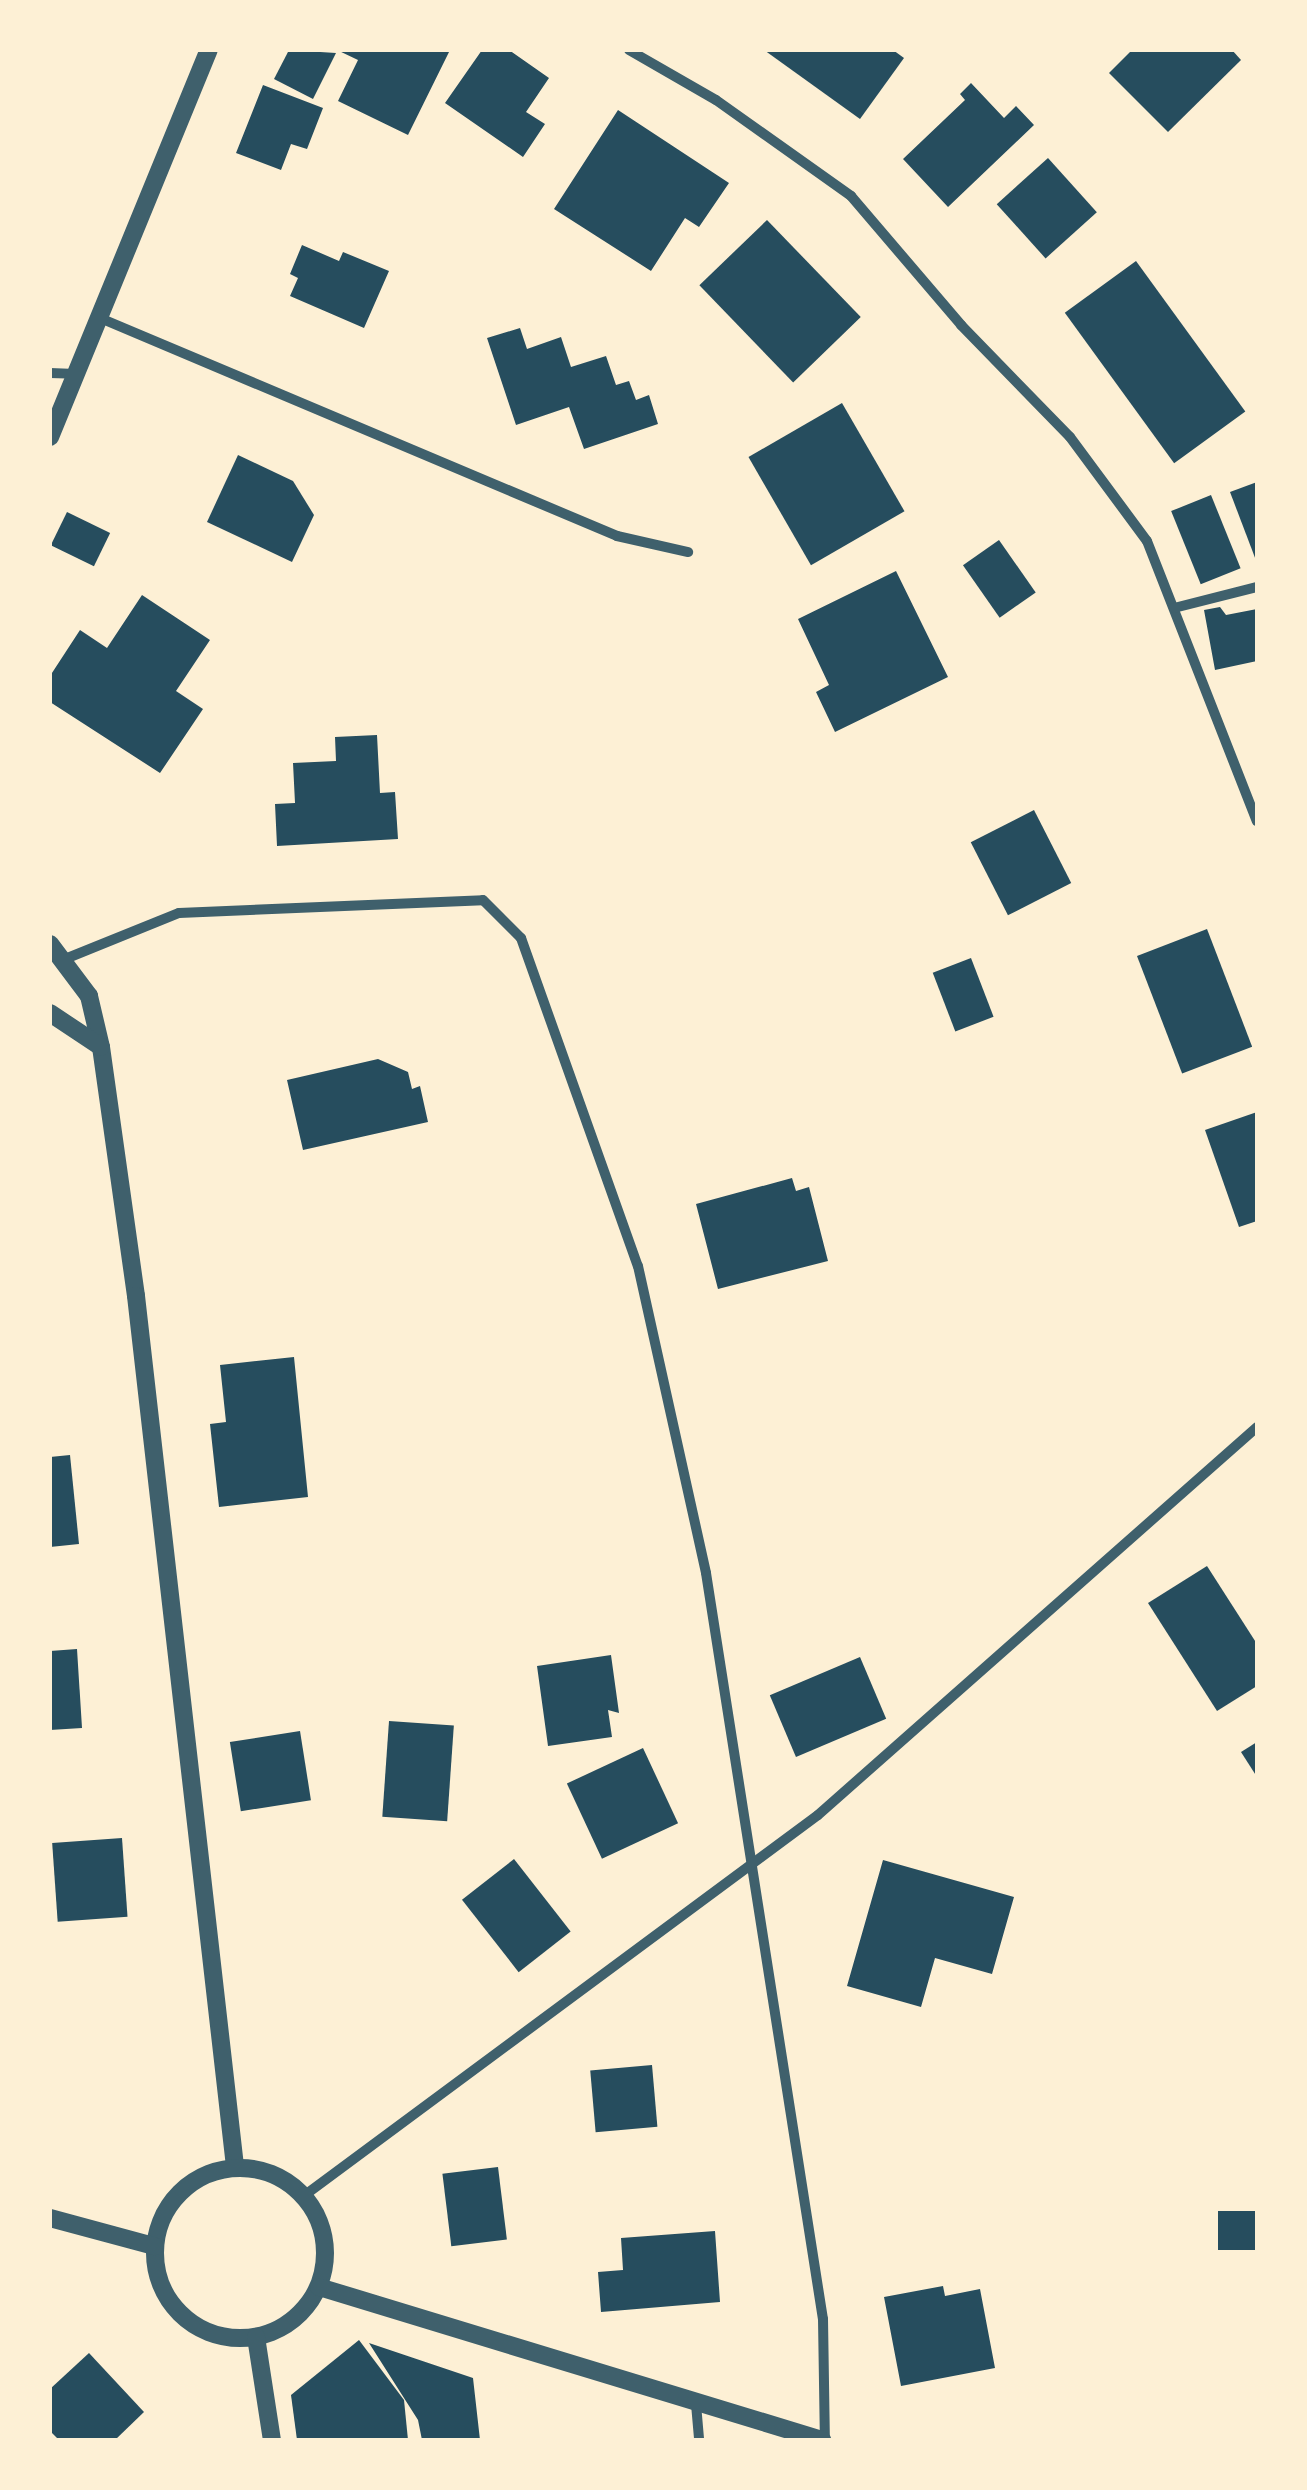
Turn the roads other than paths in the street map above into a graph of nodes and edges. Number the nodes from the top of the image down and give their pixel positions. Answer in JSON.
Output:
{"nodes":[{"id":1,"x":209,"y":50,"type":"edge"},
{"id":2,"x":630,"y":50,"type":"edge"},
{"id":3,"x":100,"y":318,"type":"junction"},
{"id":4,"x":50,"y":372,"type":"edge"},
{"id":5,"x":75,"y":374,"type":"junction"},
{"id":6,"x":50,"y":437,"type":"edge"},
{"id":7,"x":688,"y":552,"type":"dead end"},
{"id":8,"x":1257,"y":586,"type":"edge"},
{"id":9,"x":1174,"y":608,"type":"junction"},
{"id":10,"x":1257,"y":821,"type":"edge"},
{"id":11,"x":50,"y":944,"type":"edge"},
{"id":12,"x":65,"y":959,"type":"junction"},
{"id":13,"x":50,"y":1013,"type":"edge"},
{"id":14,"x":101,"y":1048,"type":"junction"},
{"id":15,"x":1257,"y":1427,"type":"edge"},
{"id":16,"x":752,"y":1859,"type":"junction"},
{"id":17,"x":235,"y":2166,"type":"junction"},
{"id":18,"x":305,"y":2195,"type":"junction"},
{"id":19,"x":50,"y":2218,"type":"edge"},
{"id":20,"x":154,"y":2246,"type":"junction"},
{"id":21,"x":319,"y":2287,"type":"junction"},
{"id":22,"x":256,"y":2337,"type":"junction"},
{"id":23,"x":696,"y":2404,"type":"junction"},
{"id":24,"x":272,"y":2440,"type":"edge"},
{"id":25,"x":699,"y":2440,"type":"edge"},
{"id":26,"x":824,"y":2440,"type":"edge"}],
"edges":[{"from":1,"to":3,"type":"street"},
{"from":2,"to":9,"type":"street"},
{"from":3,"to":5,"type":"street"},
{"from":3,"to":7,"type":"street"},
{"from":4,"to":5,"type":"street"},
{"from":5,"to":6,"type":"street"},
{"from":8,"to":9,"type":"street"},
{"from":9,"to":10,"type":"street"},
{"from":11,"to":12,"type":"street"},
{"from":12,"to":14,"type":"street"},
{"from":12,"to":16,"type":"street"},
{"from":13,"to":14,"type":"street"},
{"from":14,"to":17,"type":"street"},
{"from":15,"to":16,"type":"street"},
{"from":16,"to":18,"type":"street"},
{"from":16,"to":26,"type":"street"},
{"from":17,"to":18,"type":"street"},
{"from":17,"to":20,"type":"street"},
{"from":18,"to":21,"type":"street"},
{"from":19,"to":20,"type":"street"},
{"from":20,"to":22,"type":"street"},
{"from":21,"to":22,"type":"street"},
{"from":21,"to":23,"type":"street"},
{"from":22,"to":24,"type":"street"},
{"from":23,"to":25,"type":"street"},
{"from":23,"to":26,"type":"street"}]}
